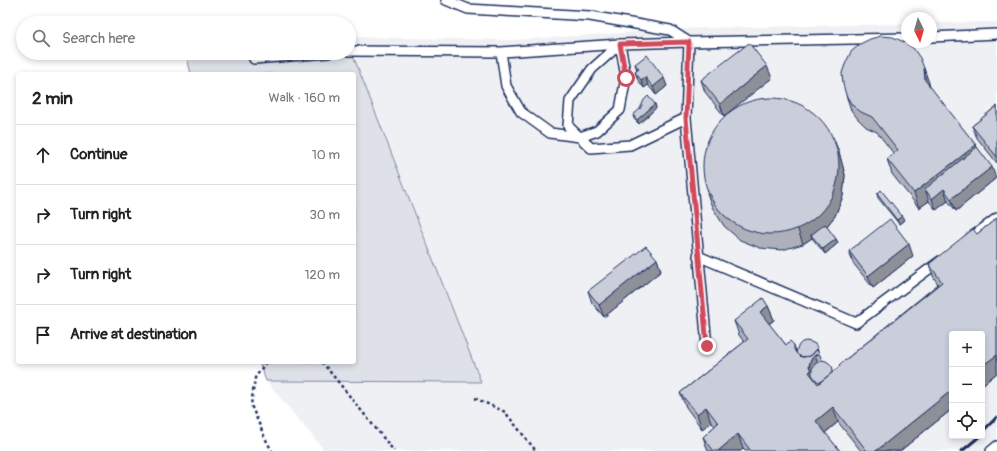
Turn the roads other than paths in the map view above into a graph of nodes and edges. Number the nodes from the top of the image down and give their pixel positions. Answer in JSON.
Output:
{"nodes":[{"id":1,"x":446,"y":0,"type":"edge"},
{"id":2,"x":997,"y":34,"type":"edge"},
{"id":3,"x":937,"y":37,"type":"edge"},
{"id":4,"x":901,"y":38,"type":"edge"},
{"id":5,"x":689,"y":42,"type":"junction"},
{"id":6,"x":620,"y":44,"type":"junction"},
{"id":7,"x":356,"y":51,"type":"edge"},
{"id":8,"x":500,"y":52,"type":"junction"},
{"id":9,"x":686,"y":118,"type":"junction"},
{"id":10,"x":580,"y":137,"type":"junction"},
{"id":11,"x":997,"y":218,"type":"edge"},
{"id":12,"x":960,"y":246,"type":"edge"},
{"id":13,"x":948,"y":255,"type":"edge"},
{"id":14,"x":698,"y":256,"type":"junction"},
{"id":15,"x":707,"y":346,"type":"dead end"},
{"id":16,"x":997,"y":446,"type":"edge"},
{"id":17,"x":991,"y":451,"type":"edge"}],
"edges":[{"from":1,"to":5,"type":"lane"},
{"from":2,"to":3,"type":"lane"},
{"from":4,"to":5,"type":"lane"},
{"from":5,"to":6,"type":"lane"},
{"from":5,"to":9,"type":"lane"},
{"from":6,"to":8,"type":"lane"},
{"from":6,"to":10,"type":"lane"},
{"from":6,"to":10,"type":"lane"},
{"from":7,"to":8,"type":"lane"},
{"from":8,"to":10,"type":"lane"},
{"from":9,"to":10,"type":"lane"},
{"from":9,"to":14,"type":"lane"},
{"from":11,"to":12,"type":"lane"},
{"from":13,"to":14,"type":"lane"},
{"from":14,"to":15,"type":"lane"},
{"from":16,"to":17,"type":"lane"}]}
